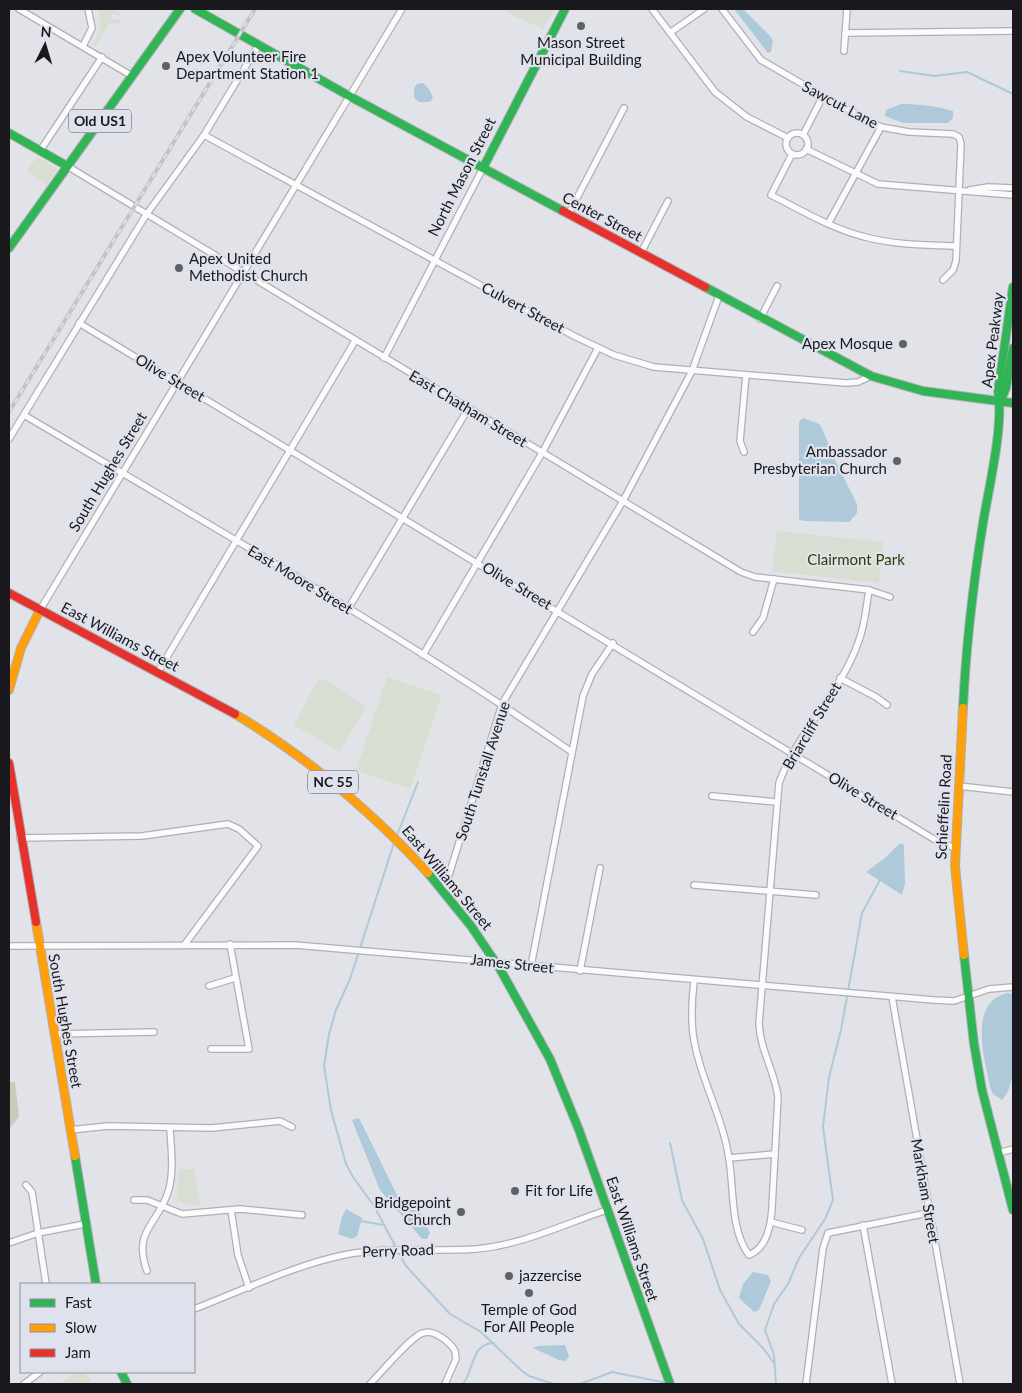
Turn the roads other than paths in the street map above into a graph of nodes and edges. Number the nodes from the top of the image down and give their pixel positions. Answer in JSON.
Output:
{"nodes":[{"id":1,"x":19,"y":9,"type":"edge"},
{"id":2,"x":88,"y":9,"type":"edge"},
{"id":3,"x":180,"y":9,"type":"edge"},
{"id":4,"x":195,"y":9,"type":"edge"},
{"id":5,"x":402,"y":9,"type":"edge"},
{"id":6,"x":565,"y":9,"type":"edge"},
{"id":7,"x":652,"y":9,"type":"edge"},
{"id":8,"x":704,"y":9,"type":"edge"},
{"id":9,"x":722,"y":9,"type":"edge"},
{"id":10,"x":847,"y":9,"type":"edge"},
{"id":11,"x":1013,"y":30,"type":"edge"},
{"id":12,"x":671,"y":32,"type":"junction"},
{"id":13,"x":845,"y":33,"type":"junction"},
{"id":14,"x":83,"y":46,"type":"junction"},
{"id":15,"x":258,"y":46,"type":"junction"},
{"id":16,"x":844,"y":51,"type":"dead end"},
{"id":17,"x":102,"y":58,"type":"junction"},
{"id":18,"x":132,"y":76,"type":"junction"},
{"id":19,"x":823,"y":96,"type":"junction"},
{"id":20,"x":351,"y":97,"type":"junction"},
{"id":21,"x":624,"y":108,"type":"dead end"},
{"id":22,"x":881,"y":127,"type":"junction"},
{"id":23,"x":9,"y":132,"type":"edge"},
{"id":24,"x":204,"y":135,"type":"junction"},
{"id":25,"x":803,"y":135,"type":"junction"},
{"id":26,"x":788,"y":138,"type":"junction"},
{"id":27,"x":806,"y":150,"type":"junction"},
{"id":28,"x":40,"y":151,"type":"junction"},
{"id":29,"x":792,"y":154,"type":"junction"},
{"id":30,"x":67,"y":166,"type":"junction"},
{"id":31,"x":483,"y":168,"type":"junction"},
{"id":32,"x":855,"y":175,"type":"junction"},
{"id":33,"x":297,"y":186,"type":"junction"},
{"id":34,"x":1013,"y":188,"type":"edge"},
{"id":35,"x":959,"y":189,"type":"junction"},
{"id":36,"x":970,"y":190,"type":"junction"},
{"id":37,"x":1013,"y":195,"type":"edge"},
{"id":38,"x":668,"y":201,"type":"dead end"},
{"id":39,"x":146,"y":215,"type":"junction"},
{"id":40,"x":568,"y":215,"type":"junction"},
{"id":41,"x":828,"y":224,"type":"junction"},
{"id":42,"x":956,"y":246,"type":"junction"},
{"id":43,"x":9,"y":248,"type":"edge"},
{"id":44,"x":641,"y":253,"type":"junction"},
{"id":45,"x":435,"y":261,"type":"junction"},
{"id":46,"x":244,"y":273,"type":"junction"},
{"id":47,"x":943,"y":280,"type":"dead end"},
{"id":48,"x":777,"y":286,"type":"dead end"},
{"id":49,"x":1013,"y":287,"type":"edge"},
{"id":50,"x":719,"y":296,"type":"junction"},
{"id":51,"x":760,"y":318,"type":"junction"},
{"id":52,"x":79,"y":323,"type":"junction"},
{"id":53,"x":355,"y":341,"type":"junction"},
{"id":54,"x":598,"y":348,"type":"junction"},
{"id":55,"x":1013,"y":348,"type":"edge"},
{"id":56,"x":384,"y":358,"type":"junction"},
{"id":57,"x":692,"y":371,"type":"junction"},
{"id":58,"x":746,"y":375,"type":"junction"},
{"id":59,"x":871,"y":376,"type":"junction"},
{"id":60,"x":178,"y":383,"type":"junction"},
{"id":61,"x":1000,"y":402,"type":"junction"},
{"id":62,"x":1013,"y":403,"type":"edge"},
{"id":63,"x":468,"y":409,"type":"junction"},
{"id":64,"x":24,"y":415,"type":"junction"},
{"id":65,"x":9,"y":439,"type":"edge"},
{"id":66,"x":290,"y":450,"type":"junction"},
{"id":67,"x":744,"y":452,"type":"dead end"},
{"id":68,"x":542,"y":453,"type":"junction"},
{"id":69,"x":122,"y":474,"type":"junction"},
{"id":70,"x":623,"y":501,"type":"junction"},
{"id":71,"x":402,"y":518,"type":"junction"},
{"id":72,"x":235,"y":541,"type":"junction"},
{"id":73,"x":478,"y":563,"type":"junction"},
{"id":74,"x":774,"y":580,"type":"junction"},
{"id":75,"x":868,"y":590,"type":"junction"},
{"id":76,"x":9,"y":593,"type":"edge"},
{"id":77,"x":890,"y":597,"type":"dead end"},
{"id":78,"x":348,"y":609,"type":"junction"},
{"id":79,"x":40,"y":610,"type":"junction"},
{"id":80,"x":558,"y":611,"type":"junction"},
{"id":81,"x":753,"y":632,"type":"dead end"},
{"id":82,"x":613,"y":643,"type":"junction"},
{"id":83,"x":423,"y":655,"type":"junction"},
{"id":84,"x":158,"y":672,"type":"junction"},
{"id":85,"x":840,"y":678,"type":"junction"},
{"id":86,"x":9,"y":690,"type":"edge"},
{"id":87,"x":502,"y":704,"type":"junction"},
{"id":88,"x":887,"y":705,"type":"dead end"},
{"id":89,"x":572,"y":752,"type":"junction"},
{"id":90,"x":793,"y":753,"type":"junction"},
{"id":91,"x":9,"y":763,"type":"edge"},
{"id":92,"x":959,"y":786,"type":"junction"},
{"id":93,"x":1013,"y":792,"type":"edge"},
{"id":94,"x":712,"y":796,"type":"dead end"},
{"id":95,"x":776,"y":802,"type":"junction"},
{"id":96,"x":20,"y":838,"type":"junction"},
{"id":97,"x":955,"y":848,"type":"junction"},
{"id":98,"x":600,"y":868,"type":"dead end"},
{"id":99,"x":694,"y":885,"type":"dead end"},
{"id":100,"x":444,"y":891,"type":"junction"},
{"id":101,"x":769,"y":891,"type":"junction"},
{"id":102,"x":816,"y":895,"type":"dead end"},
{"id":103,"x":185,"y":944,"type":"junction"},
{"id":104,"x":230,"y":944,"type":"junction"},
{"id":105,"x":9,"y":946,"type":"edge"},
{"id":106,"x":38,"y":946,"type":"junction"},
{"id":107,"x":496,"y":961,"type":"junction"},
{"id":108,"x":531,"y":966,"type":"junction"},
{"id":109,"x":580,"y":971,"type":"junction"},
{"id":110,"x":235,"y":978,"type":"junction"},
{"id":111,"x":694,"y":981,"type":"junction"},
{"id":112,"x":209,"y":986,"type":"dead end"},
{"id":113,"x":761,"y":986,"type":"junction"},
{"id":114,"x":1013,"y":986,"type":"edge"},
{"id":115,"x":968,"y":996,"type":"junction"},
{"id":116,"x":892,"y":997,"type":"junction"},
{"id":117,"x":154,"y":1032,"type":"dead end"},
{"id":118,"x":54,"y":1034,"type":"junction"},
{"id":119,"x":211,"y":1049,"type":"dead end"},
{"id":120,"x":170,"y":1128,"type":"junction"},
{"id":121,"x":292,"y":1128,"type":"dead end"},
{"id":122,"x":70,"y":1130,"type":"junction"},
{"id":123,"x":1013,"y":1148,"type":"edge"},
{"id":124,"x":998,"y":1153,"type":"junction"},
{"id":125,"x":775,"y":1154,"type":"junction"},
{"id":126,"x":729,"y":1158,"type":"junction"},
{"id":127,"x":26,"y":1185,"type":"dead end"},
{"id":128,"x":134,"y":1200,"type":"dead end"},
{"id":129,"x":162,"y":1207,"type":"junction"},
{"id":130,"x":231,"y":1210,"type":"junction"},
{"id":131,"x":607,"y":1210,"type":"junction"},
{"id":132,"x":1013,"y":1210,"type":"edge"},
{"id":133,"x":928,"y":1213,"type":"junction"},
{"id":134,"x":302,"y":1215,"type":"dead end"},
{"id":135,"x":771,"y":1222,"type":"junction"},
{"id":136,"x":85,"y":1224,"type":"junction"},
{"id":137,"x":863,"y":1225,"type":"junction"},
{"id":138,"x":802,"y":1230,"type":"dead end"},
{"id":139,"x":38,"y":1233,"type":"junction"},
{"id":140,"x":9,"y":1243,"type":"edge"},
{"id":141,"x":147,"y":1270,"type":"dead end"},
{"id":142,"x":46,"y":1283,"type":"edge"},
{"id":143,"x":96,"y":1283,"type":"edge"},
{"id":144,"x":249,"y":1288,"type":"junction"},
{"id":145,"x":195,"y":1309,"type":"edge"},
{"id":146,"x":39,"y":1373,"type":"edge"},
{"id":147,"x":667,"y":1383,"type":"edge"},
{"id":148,"x":24,"y":1384,"type":"edge"},
{"id":149,"x":370,"y":1384,"type":"edge"},
{"id":150,"x":445,"y":1384,"type":"edge"},
{"id":151,"x":806,"y":1384,"type":"edge"},
{"id":152,"x":892,"y":1384,"type":"edge"},
{"id":153,"x":960,"y":1384,"type":"edge"}],
"edges":[{"from":1,"to":14,"type":"street"},
{"from":2,"to":14,"type":"street"},
{"from":3,"to":18,"type":"main road","number":"Old US1"},
{"from":4,"to":15,"type":"main road","name":"Center Street"},
{"from":5,"to":20,"type":"street","name":"South Hughes Street"},
{"from":6,"to":31,"type":"main road","name":"North Mason Street"},
{"from":7,"to":12,"type":"street"},
{"from":8,"to":12,"type":"street"},
{"from":9,"to":19,"type":"street","name":"Sawcut Lane"},
{"from":10,"to":13,"type":"street"},
{"from":11,"to":13,"type":"street"},
{"from":12,"to":26,"type":"street"},
{"from":13,"to":16,"type":"street"},
{"from":14,"to":17,"type":"street"},
{"from":15,"to":20,"type":"main road","name":"Center Street"},
{"from":15,"to":24,"type":"street"},
{"from":17,"to":18,"type":"street"},
{"from":17,"to":28,"type":"street"},
{"from":18,"to":30,"type":"main road","number":"Old US1"},
{"from":19,"to":22,"type":"street","name":"Sawcut Lane"},
{"from":19,"to":25,"type":"street"},
{"from":20,"to":31,"type":"main road","name":"Center Street"},
{"from":20,"to":33,"type":"street","name":"South Hughes Street"},
{"from":21,"to":40,"type":"street"},
{"from":22,"to":32,"type":"street"},
{"from":22,"to":35,"type":"street","name":"Sawcut Lane"},
{"from":23,"to":28,"type":"main road"},
{"from":24,"to":33,"type":"street","name":"Culvert Street"},
{"from":24,"to":39,"type":"street"},
{"from":25,"to":26,"type":"street"},
{"from":25,"to":27,"type":"street"},
{"from":26,"to":29,"type":"street"},
{"from":27,"to":29,"type":"street"},
{"from":27,"to":32,"type":"street"},
{"from":28,"to":30,"type":"main road"},
{"from":29,"to":41,"type":"street"},
{"from":30,"to":39,"type":"street","name":"East Chatham Street"},
{"from":30,"to":43,"type":"main road"},
{"from":31,"to":40,"type":"main road","name":"Center Street"},
{"from":31,"to":45,"type":"street","name":"North Mason Street"},
{"from":32,"to":35,"type":"street"},
{"from":32,"to":41,"type":"street"},
{"from":33,"to":45,"type":"street","name":"Culvert Street"},
{"from":33,"to":46,"type":"street","name":"South Hughes Street"},
{"from":34,"to":36,"type":"street"},
{"from":35,"to":36,"type":"street"},
{"from":35,"to":42,"type":"street","name":"Sawcut Lane"},
{"from":36,"to":37,"type":"street"},
{"from":38,"to":44,"type":"street"},
{"from":39,"to":46,"type":"street","name":"East Chatham Street"},
{"from":39,"to":52,"type":"street"},
{"from":40,"to":44,"type":"main road","name":"Center Street"},
{"from":41,"to":42,"type":"street"},
{"from":42,"to":47,"type":"street","name":"Sawcut Lane"},
{"from":44,"to":50,"type":"main road","name":"Center Street"},
{"from":45,"to":54,"type":"street","name":"Culvert Street"},
{"from":45,"to":56,"type":"street","name":"North Mason Street"},
{"from":46,"to":53,"type":"street","name":"East Chatham Street"},
{"from":46,"to":60,"type":"street","name":"South Hughes Street"},
{"from":48,"to":51,"type":"street"},
{"from":49,"to":61,"type":"main road","name":"Apex Peakway"},
{"from":50,"to":51,"type":"main road","name":"Center Street"},
{"from":50,"to":57,"type":"street","name":"South Tunstall Avenue"},
{"from":51,"to":59,"type":"main road","name":"Center Street"},
{"from":52,"to":60,"type":"street","name":"Olive Street"},
{"from":52,"to":64,"type":"street"},
{"from":53,"to":56,"type":"street","name":"East Chatham Street"},
{"from":53,"to":66,"type":"street"},
{"from":54,"to":57,"type":"street","name":"Culvert Street"},
{"from":54,"to":68,"type":"street"},
{"from":55,"to":61,"type":"main road","name":"Apex Peakway"},
{"from":56,"to":63,"type":"street","name":"East Chatham Street"},
{"from":57,"to":58,"type":"street","name":"Culvert Street"},
{"from":57,"to":70,"type":"street","name":"South Tunstall Avenue"},
{"from":58,"to":59,"type":"street","name":"Culvert Street"},
{"from":58,"to":67,"type":"street"},
{"from":59,"to":61,"type":"main road","name":"Center Street"},
{"from":60,"to":66,"type":"street","name":"Olive Street"},
{"from":60,"to":69,"type":"street","name":"South Hughes Street"},
{"from":61,"to":62,"type":"main road","name":"Center Street"},
{"from":61,"to":92,"type":"main road","name":"Schieffelin Road"},
{"from":63,"to":68,"type":"street","name":"East Chatham Street"},
{"from":63,"to":71,"type":"street"},
{"from":64,"to":65,"type":"street"},
{"from":64,"to":69,"type":"street","name":"East Moore Street"},
{"from":66,"to":71,"type":"street","name":"Olive Street"},
{"from":66,"to":72,"type":"street"},
{"from":68,"to":70,"type":"street","name":"East Chatham Street"},
{"from":68,"to":73,"type":"street"},
{"from":69,"to":72,"type":"street","name":"East Moore Street"},
{"from":69,"to":79,"type":"street","name":"South Hughes Street"},
{"from":70,"to":74,"type":"street","name":"East Chatham Street"},
{"from":70,"to":80,"type":"street","name":"South Tunstall Avenue"},
{"from":71,"to":73,"type":"street","name":"Olive Street"},
{"from":71,"to":78,"type":"street"},
{"from":72,"to":78,"type":"street","name":"East Moore Street"},
{"from":72,"to":84,"type":"street"},
{"from":73,"to":80,"type":"street","name":"Olive Street"},
{"from":73,"to":83,"type":"street"},
{"from":74,"to":75,"type":"street","name":"East Chatham Street"},
{"from":74,"to":81,"type":"street"},
{"from":75,"to":77,"type":"street","name":"East Chatham Street"},
{"from":75,"to":85,"type":"street","name":"Briarcliff Street"},
{"from":76,"to":79,"type":"main road","name":"East Williams Street","number":"NC 55"},
{"from":78,"to":83,"type":"street","name":"East Moore Street"},
{"from":79,"to":84,"type":"main road","name":"East Williams Street","number":"NC 55"},
{"from":79,"to":86,"type":"main road","name":"South Hughes Street"},
{"from":80,"to":82,"type":"street","name":"Olive Street"},
{"from":80,"to":87,"type":"street","name":"South Tunstall Avenue"},
{"from":82,"to":89,"type":"street"},
{"from":82,"to":90,"type":"street","name":"Olive Street"},
{"from":83,"to":87,"type":"street","name":"East Moore Street"},
{"from":84,"to":100,"type":"main road","name":"East Williams Street","number":"NC 55"},
{"from":85,"to":88,"type":"street"},
{"from":85,"to":90,"type":"street","name":"Briarcliff Street"},
{"from":87,"to":89,"type":"street","name":"East Moore Street"},
{"from":87,"to":100,"type":"street","name":"South Tunstall Avenue"},
{"from":89,"to":108,"type":"street"},
{"from":90,"to":95,"type":"street","name":"Briarcliff Street"},
{"from":90,"to":97,"type":"street","name":"Olive Street"},
{"from":91,"to":96,"type":"main road","name":"South Hughes Street"},
{"from":92,"to":93,"type":"street"},
{"from":92,"to":97,"type":"main road","name":"Schieffelin Road"},
{"from":94,"to":95,"type":"street"},
{"from":95,"to":101,"type":"street","name":"Briarcliff Street"},
{"from":96,"to":103,"type":"street"},
{"from":96,"to":106,"type":"main road","name":"South Hughes Street"},
{"from":97,"to":115,"type":"main road","name":"Schieffelin Road"},
{"from":98,"to":109,"type":"street"},
{"from":99,"to":101,"type":"street"},
{"from":100,"to":107,"type":"main road","name":"East Williams Street","number":"NC 55"},
{"from":101,"to":102,"type":"street"},
{"from":101,"to":113,"type":"street","name":"Briarcliff Street"},
{"from":103,"to":104,"type":"street","name":"James Street"},
{"from":103,"to":106,"type":"street","name":"James Street"},
{"from":104,"to":107,"type":"street","name":"James Street"},
{"from":104,"to":110,"type":"street"},
{"from":105,"to":106,"type":"street","name":"James Street"},
{"from":106,"to":118,"type":"main road","name":"South Hughes Street"},
{"from":107,"to":108,"type":"street","name":"James Street"},
{"from":107,"to":131,"type":"main road","name":"East Williams Street","number":"NC 55"},
{"from":108,"to":109,"type":"street","name":"James Street"},
{"from":109,"to":111,"type":"street","name":"James Street"},
{"from":110,"to":112,"type":"street"},
{"from":110,"to":119,"type":"street"},
{"from":111,"to":113,"type":"street","name":"James Street"},
{"from":111,"to":126,"type":"street"},
{"from":113,"to":116,"type":"street","name":"James Street"},
{"from":113,"to":125,"type":"street","name":"Briarcliff Street"},
{"from":114,"to":115,"type":"street","name":"James Street"},
{"from":115,"to":116,"type":"street","name":"James Street"},
{"from":115,"to":124,"type":"main road","name":"Schieffelin Road"},
{"from":116,"to":133,"type":"street","name":"Markham Street"},
{"from":117,"to":118,"type":"street"},
{"from":118,"to":122,"type":"main road","name":"South Hughes Street"},
{"from":120,"to":121,"type":"street"},
{"from":120,"to":122,"type":"street"},
{"from":120,"to":129,"type":"street"},
{"from":122,"to":136,"type":"main road","name":"South Hughes Street"},
{"from":123,"to":124,"type":"street"},
{"from":124,"to":132,"type":"main road","name":"Schieffelin Road"},
{"from":125,"to":126,"type":"street"},
{"from":125,"to":135,"type":"street","name":"Briarcliff Street"},
{"from":126,"to":135,"type":"street","name":"Briarcliff Street"},
{"from":127,"to":139,"type":"street"},
{"from":128,"to":129,"type":"street"},
{"from":129,"to":130,"type":"street"},
{"from":129,"to":141,"type":"street"},
{"from":130,"to":134,"type":"street"},
{"from":130,"to":144,"type":"street"},
{"from":131,"to":144,"type":"street","name":"Perry Road"},
{"from":131,"to":147,"type":"main road","name":"East Williams Street","number":"NC 55"},
{"from":133,"to":137,"type":"street"},
{"from":133,"to":153,"type":"street","name":"Markham Street"},
{"from":135,"to":138,"type":"street"},
{"from":136,"to":139,"type":"street"},
{"from":136,"to":143,"type":"main road","name":"South Hughes Street"},
{"from":137,"to":151,"type":"street"},
{"from":137,"to":152,"type":"street"},
{"from":139,"to":140,"type":"street"},
{"from":139,"to":142,"type":"street"},
{"from":144,"to":145,"type":"street","name":"Perry Road"},
{"from":146,"to":148,"type":"street"},
{"from":149,"to":150,"type":"street"}]}
